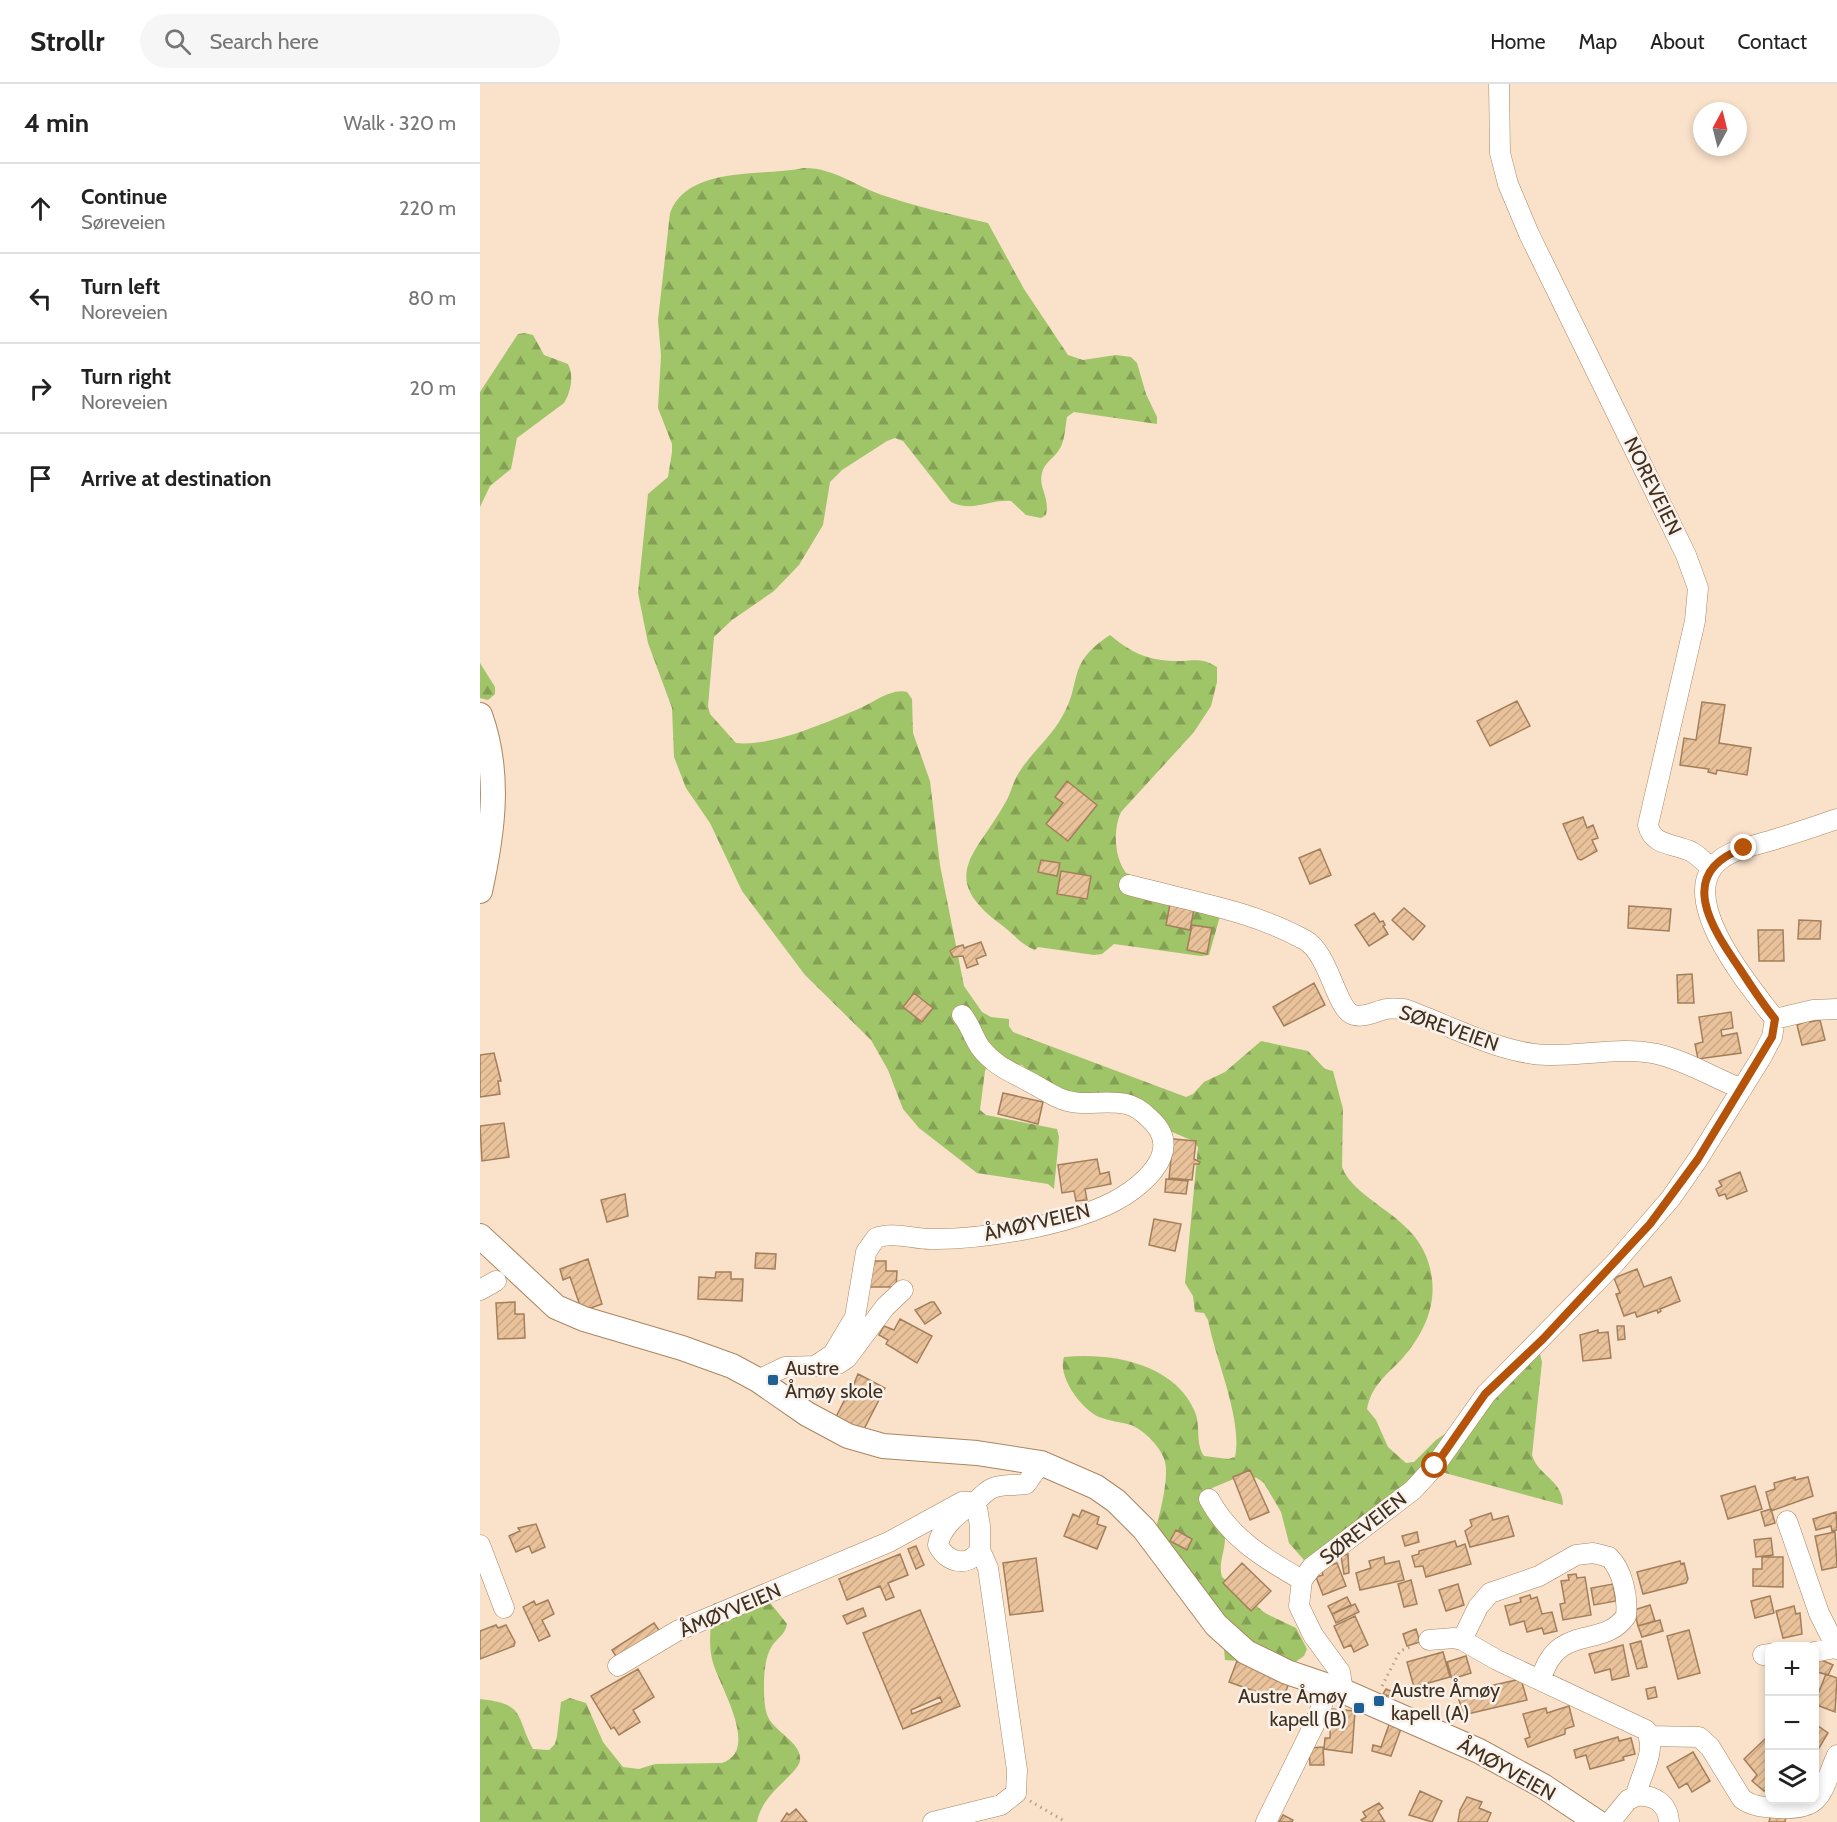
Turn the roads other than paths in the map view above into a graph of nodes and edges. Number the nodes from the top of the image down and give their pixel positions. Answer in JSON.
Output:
{"nodes":[{"id":1,"x":1499,"y":84,"type":"edge"},
{"id":2,"x":480,"y":715,"type":"edge"},
{"id":3,"x":1837,"y":819,"type":"edge"},
{"id":4,"x":1711,"y":868,"type":"junction"},
{"id":5,"x":1129,"y":885,"type":"dead end"},
{"id":6,"x":480,"y":891,"type":"edge"},
{"id":7,"x":1837,"y":1009,"type":"edge"},
{"id":8,"x":962,"y":1015,"type":"dead end"},
{"id":9,"x":1775,"y":1019,"type":"junction"},
{"id":10,"x":1742,"y":1089,"type":"junction"},
{"id":11,"x":480,"y":1236,"type":"edge"},
{"id":12,"x":903,"y":1290,"type":"dead end"},
{"id":13,"x":815,"y":1366,"type":"junction"},
{"id":14,"x":758,"y":1380,"type":"junction"},
{"id":15,"x":1041,"y":1463,"type":"junction"},
{"id":16,"x":1209,"y":1499,"type":"dead end"},
{"id":17,"x":976,"y":1502,"type":"junction"},
{"id":18,"x":1787,"y":1521,"type":"dead end"},
{"id":19,"x":480,"y":1545,"type":"edge"},
{"id":20,"x":980,"y":1550,"type":"junction"},
{"id":21,"x":1302,"y":1580,"type":"junction"},
{"id":22,"x":504,"y":1608,"type":"dead end"},
{"id":23,"x":1429,"y":1640,"type":"road end"},
{"id":24,"x":1462,"y":1640,"type":"junction"},
{"id":25,"x":1836,"y":1648,"type":"edge"},
{"id":26,"x":1819,"y":1651,"type":"edge"},
{"id":27,"x":618,"y":1666,"type":"dead end"},
{"id":28,"x":1541,"y":1679,"type":"junction"},
{"id":29,"x":1336,"y":1689,"type":"junction"},
{"id":30,"x":1649,"y":1736,"type":"junction"},
{"id":31,"x":1837,"y":1755,"type":"edge"},
{"id":32,"x":1636,"y":1796,"type":"junction"},
{"id":33,"x":933,"y":1822,"type":"edge"},
{"id":34,"x":1266,"y":1822,"type":"edge"},
{"id":35,"x":1597,"y":1822,"type":"edge"},
{"id":36,"x":1610,"y":1822,"type":"edge"},
{"id":37,"x":1669,"y":1822,"type":"edge"}],
"edges":[{"from":1,"to":4,"type":"street","name":"NOREVEIEN"},
{"from":2,"to":6,"type":"main road"},
{"from":3,"to":4,"type":"street"},
{"from":4,"to":9,"type":"street"},
{"from":5,"to":10,"type":"street","name":"SØREVEIEN"},
{"from":7,"to":9,"type":"street"},
{"from":8,"to":13,"type":"street","name":"ÅMØYVEIEN"},
{"from":9,"to":10,"type":"street","name":"SØREVEIEN"},
{"from":10,"to":21,"type":"street","name":"SØREVEIEN"},
{"from":11,"to":14,"type":"main road","name":"ÅMØYVEIEN"},
{"from":12,"to":13,"type":"street"},
{"from":13,"to":14,"type":"street"},
{"from":14,"to":15,"type":"main road","name":"ÅMØYVEIEN"},
{"from":15,"to":17,"type":"street","name":"ÅMØYVEIEN"},
{"from":15,"to":29,"type":"main road","name":"ÅMØYVEIEN"},
{"from":16,"to":21,"type":"street","name":"SØREVEIEN"},
{"from":17,"to":20,"type":"street"},
{"from":17,"to":20,"type":"street","name":"ÅMØYVEIEN"},
{"from":17,"to":27,"type":"street","name":"ÅMØYVEIEN"},
{"from":18,"to":25,"type":"street"},
{"from":19,"to":22,"type":"street"},
{"from":20,"to":33,"type":"street"},
{"from":21,"to":29,"type":"street","name":"SØREVEIEN"},
{"from":23,"to":24,"type":"street"},
{"from":24,"to":28,"type":"street"},
{"from":24,"to":28,"type":"street"},
{"from":25,"to":26,"type":"street"},
{"from":28,"to":30,"type":"street"},
{"from":29,"to":34,"type":"street"},
{"from":29,"to":35,"type":"main road","name":"ÅMØYVEIEN"},
{"from":30,"to":31,"type":"street"},
{"from":30,"to":32,"type":"street"},
{"from":32,"to":36,"type":"street"},
{"from":32,"to":37,"type":"street"}]}
